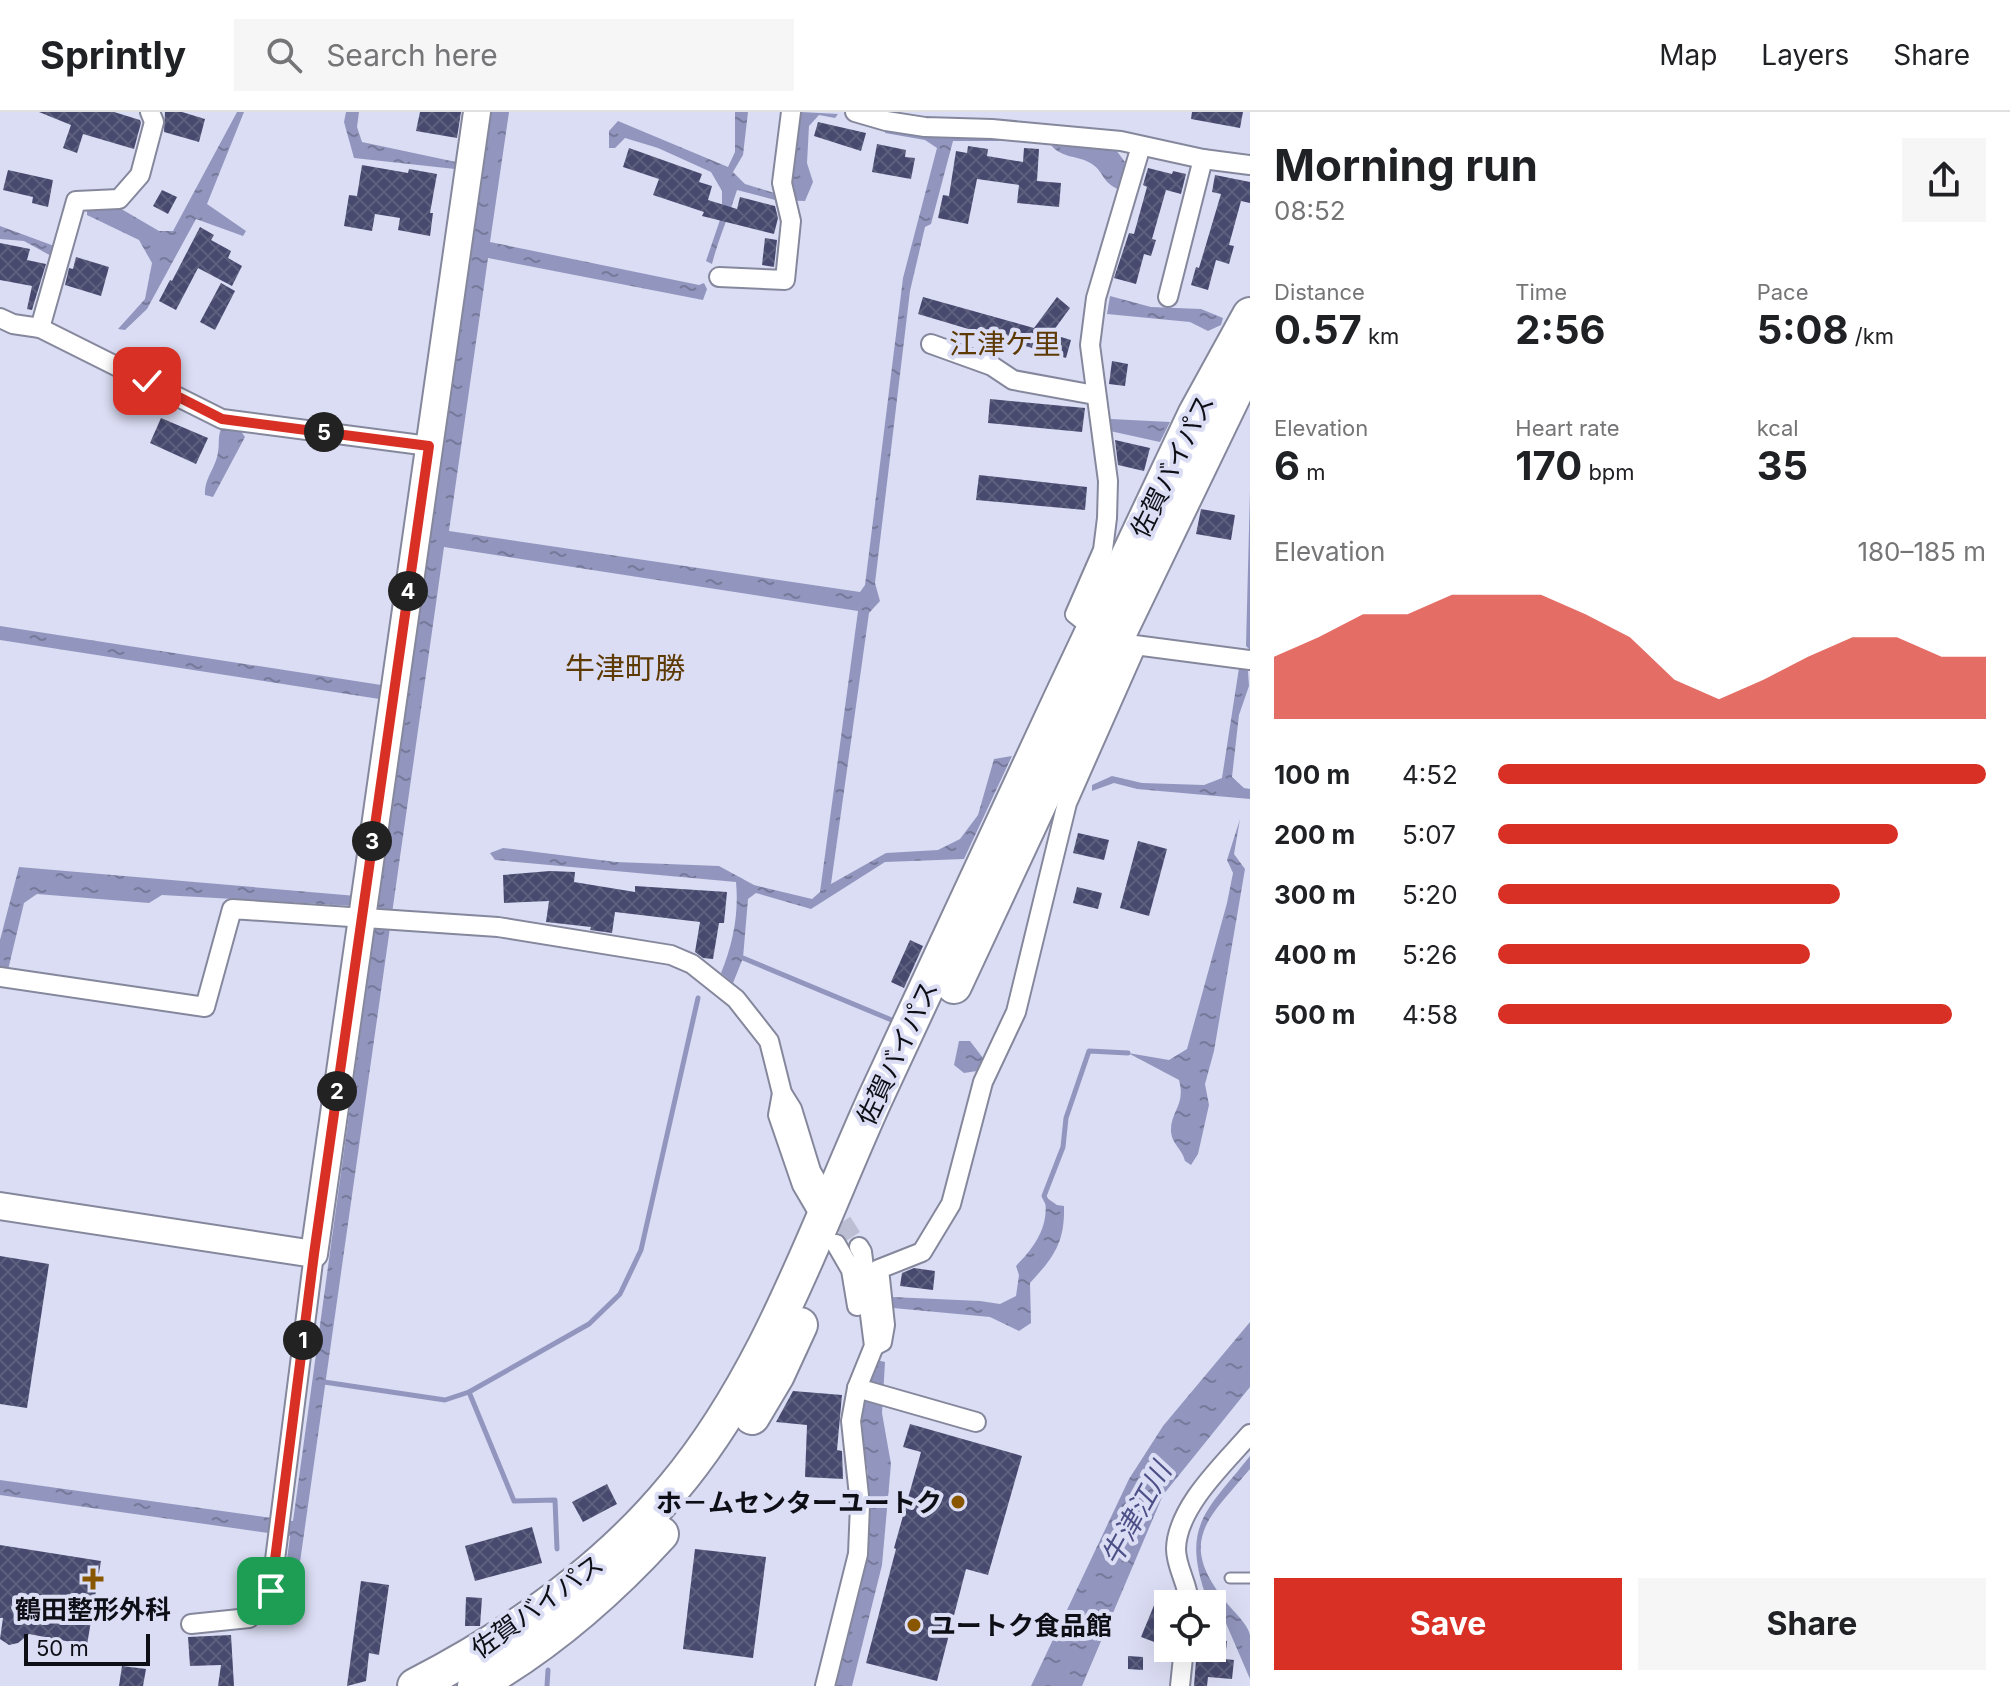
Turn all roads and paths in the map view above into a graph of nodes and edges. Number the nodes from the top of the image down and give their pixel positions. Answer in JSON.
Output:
{"nodes":[{"id":1,"x":150,"y":112,"type":"edge"},
{"id":2,"x":477,"y":112,"type":"edge"},
{"id":3,"x":791,"y":112,"type":"edge"},
{"id":4,"x":855,"y":112,"type":"edge"},
{"id":5,"x":1141,"y":146,"type":"junction"},
{"id":6,"x":1203,"y":159,"type":"junction"},
{"id":7,"x":1250,"y":165,"type":"edge"},
{"id":8,"x":719,"y":277,"type":"dead end"},
{"id":9,"x":1168,"y":297,"type":"dead end"},
{"id":10,"x":1250,"y":315,"type":"edge"},
{"id":11,"x":0,"y":318,"type":"edge"},
{"id":12,"x":40,"y":328,"type":"junction"},
{"id":13,"x":931,"y":344,"type":"dead end"},
{"id":14,"x":1250,"y":361,"type":"edge"},
{"id":15,"x":1095,"y":395,"type":"junction"},
{"id":16,"x":429,"y":446,"type":"junction"},
{"id":17,"x":1115,"y":639,"type":"junction"},
{"id":18,"x":1250,"y":660,"type":"edge"},
{"id":19,"x":1025,"y":835,"type":"junction"},
{"id":20,"x":1055,"y":852,"type":"junction"},
{"id":21,"x":367,"y":918,"type":"junction"},
{"id":22,"x":0,"y":977,"type":"edge"},
{"id":23,"x":782,"y":1093,"type":"junction"},
{"id":24,"x":818,"y":1183,"type":"tunnel mouth"},
{"id":25,"x":0,"y":1206,"type":"edge"},
{"id":26,"x":839,"y":1237,"type":"junction"},
{"id":27,"x":314,"y":1254,"type":"junction"},
{"id":28,"x":874,"y":1346,"type":"junction"},
{"id":29,"x":866,"y":1364,"type":"junction"},
{"id":30,"x":857,"y":1388,"type":"junction"},
{"id":31,"x":976,"y":1422,"type":"dead end"},
{"id":32,"x":1250,"y":1434,"type":"edge"},
{"id":33,"x":1230,"y":1578,"type":"dead end"},
{"id":34,"x":1250,"y":1578,"type":"edge"},
{"id":35,"x":1185,"y":1590,"type":"edge"},
{"id":36,"x":191,"y":1624,"type":"dead end"},
{"id":37,"x":1183,"y":1662,"type":"edge"},
{"id":38,"x":415,"y":1686,"type":"edge"},
{"id":39,"x":475,"y":1686,"type":"edge"},
{"id":40,"x":825,"y":1686,"type":"edge"},
{"id":41,"x":1180,"y":1686,"type":"edge"}],
"edges":[{"from":1,"to":12,"type":"street"},
{"from":2,"to":16,"type":"street"},
{"from":3,"to":8,"type":"street"},
{"from":4,"to":5,"type":"street"},
{"from":5,"to":6,"type":"street"},
{"from":5,"to":15,"type":"street"},
{"from":6,"to":7,"type":"street"},
{"from":6,"to":9,"type":"street"},
{"from":10,"to":17,"type":"highway","name":"佐賀バイパス"},
{"from":11,"to":12,"type":"street"},
{"from":12,"to":16,"type":"street"},
{"from":13,"to":15,"type":"street"},
{"from":14,"to":17,"type":"highway","name":"佐賀バイパス"},
{"from":15,"to":17,"type":"street"},
{"from":16,"to":21,"type":"street"},
{"from":17,"to":18,"type":"street"},
{"from":17,"to":19,"type":"highway","name":"佐賀バイパス"},
{"from":17,"to":20,"type":"street"},
{"from":17,"to":26,"type":"highway","name":"佐賀バイパス"},
{"from":19,"to":20,"type":"street"},
{"from":19,"to":26,"type":"highway","name":"佐賀バイパス"},
{"from":20,"to":28,"type":"street"},
{"from":21,"to":22,"type":"street"},
{"from":21,"to":23,"type":"street"},
{"from":21,"to":27,"type":"street"},
{"from":23,"to":24,"type":"street"},
{"from":23,"to":26,"type":"street"},
{"from":25,"to":27,"type":"street"},
{"from":26,"to":28,"type":"street"},
{"from":26,"to":29,"type":"street"},
{"from":26,"to":38,"type":"highway","name":"佐賀バイパス"},
{"from":26,"to":39,"type":"highway","name":"佐賀バイパス"},
{"from":27,"to":36,"type":"street"},
{"from":28,"to":29,"type":"street"},
{"from":29,"to":30,"type":"street"},
{"from":30,"to":31,"type":"street"},
{"from":30,"to":40,"type":"street"},
{"from":32,"to":35,"type":"street"},
{"from":33,"to":34,"type":"lane"},
{"from":37,"to":41,"type":"street"}]}
